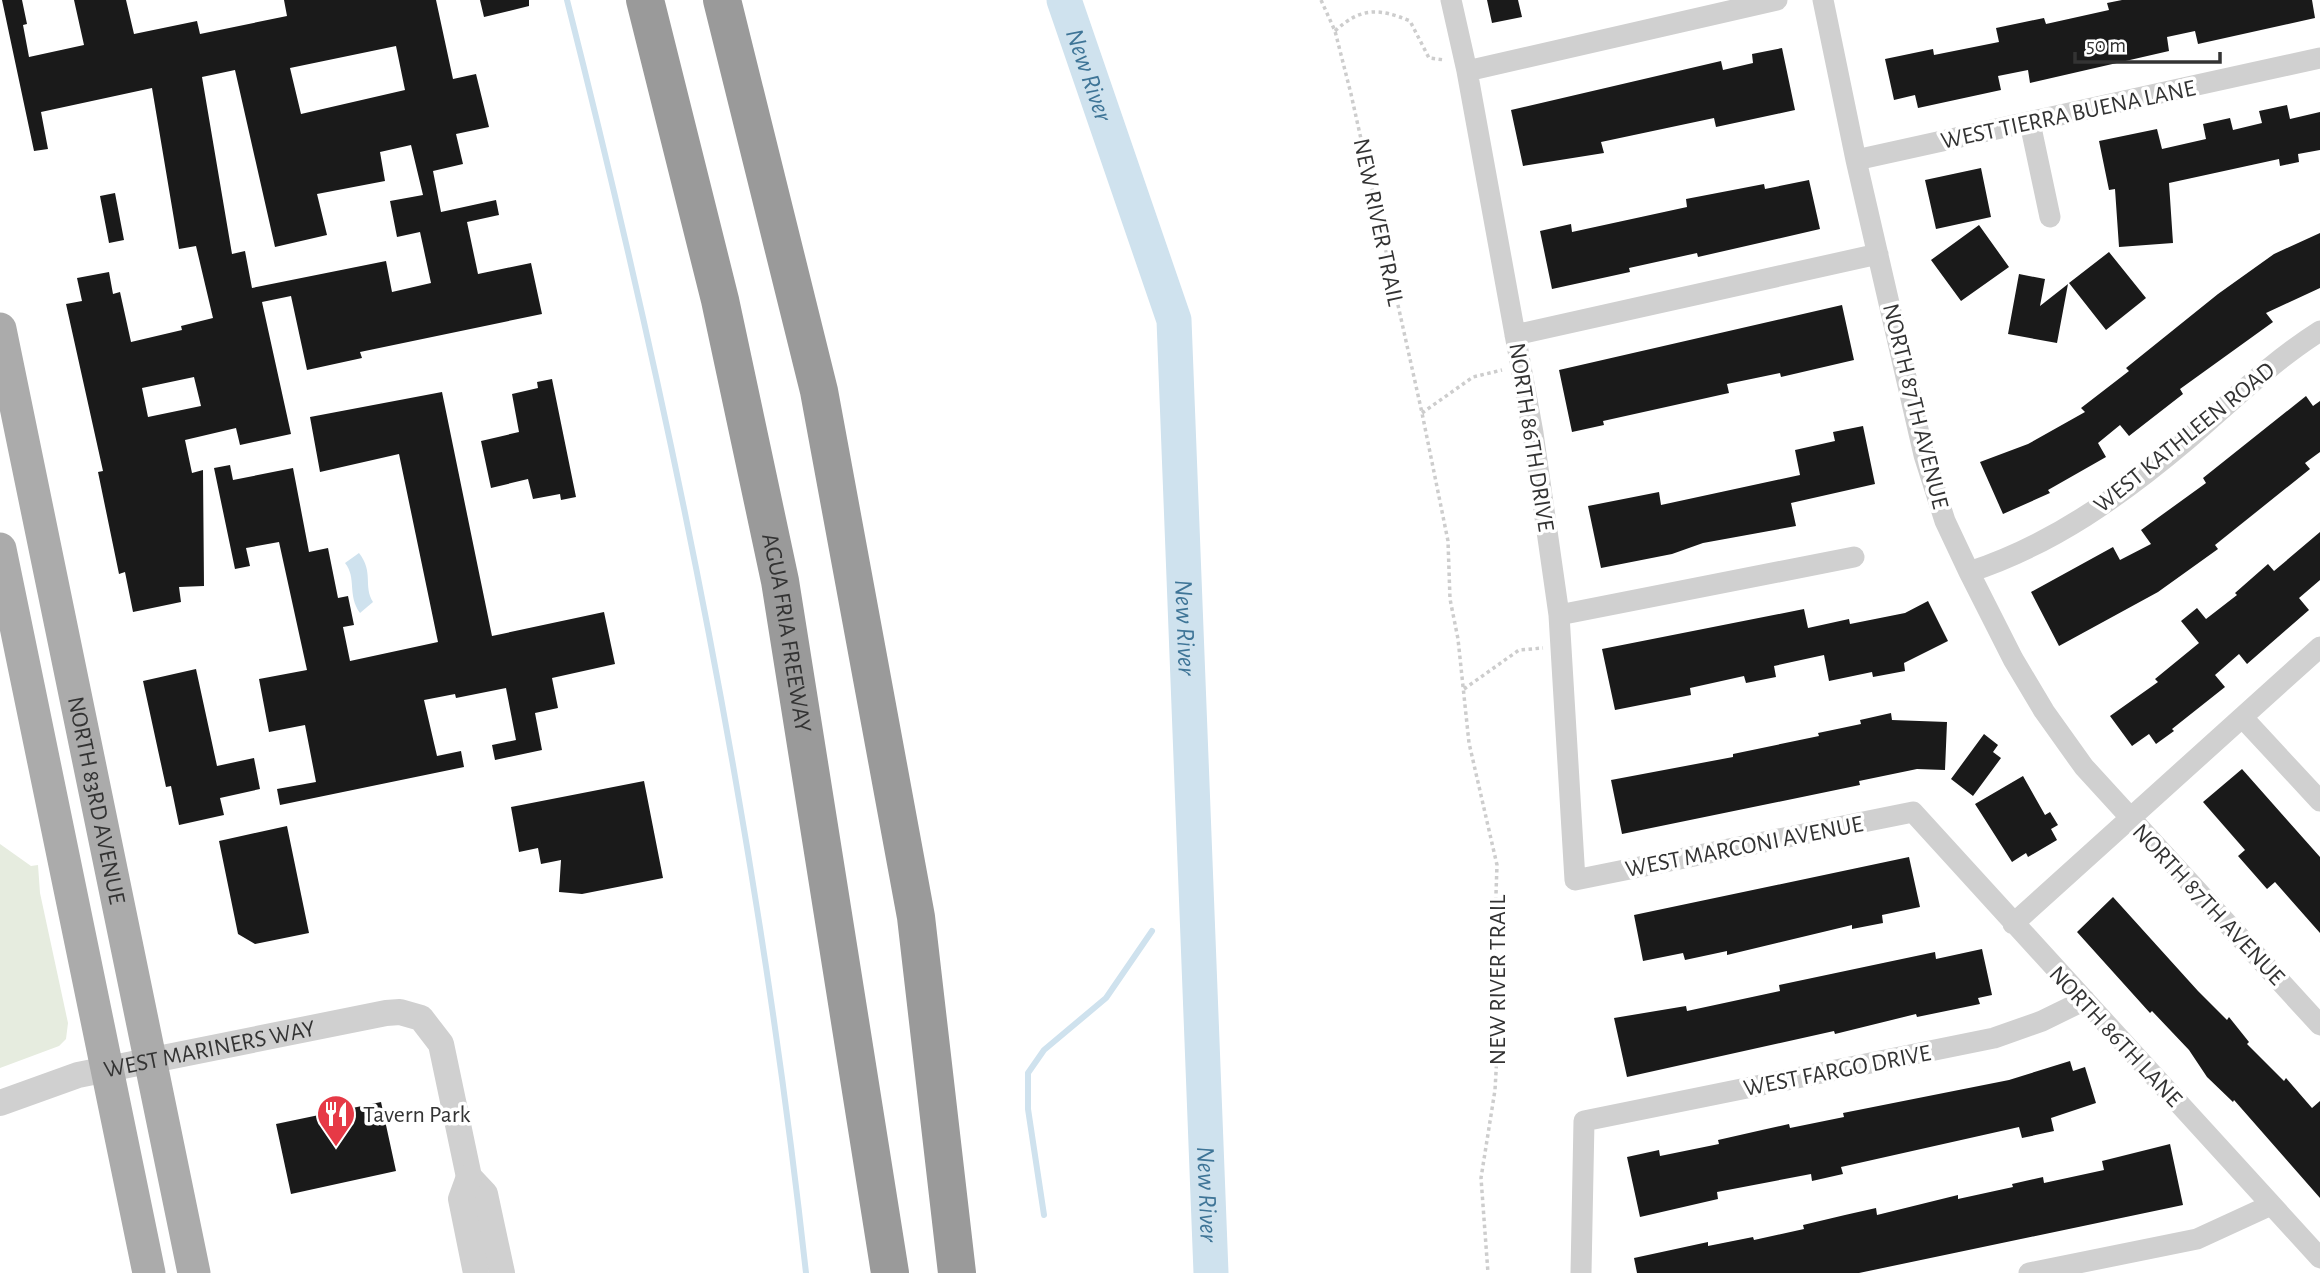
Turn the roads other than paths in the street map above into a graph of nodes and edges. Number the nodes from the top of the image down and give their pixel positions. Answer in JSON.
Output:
{"nodes":[{"id":1,"x":645,"y":0,"type":"edge"},
{"id":2,"x":722,"y":0,"type":"edge"},
{"id":3,"x":1451,"y":0,"type":"edge"},
{"id":4,"x":1777,"y":0,"type":"edge"},
{"id":5,"x":1823,"y":0,"type":"edge"},
{"id":6,"x":2320,"y":58,"type":"edge"},
{"id":7,"x":1465,"y":63,"type":"junction"},
{"id":8,"x":2030,"y":123,"type":"junction"},
{"id":9,"x":1856,"y":160,"type":"junction"},
{"id":10,"x":2050,"y":216,"type":"dead end"},
{"id":11,"x":1878,"y":254,"type":"junction"},
{"id":12,"x":0,"y":329,"type":"edge"},
{"id":13,"x":2320,"y":331,"type":"edge"},
{"id":14,"x":1516,"y":335,"type":"junction"},
{"id":15,"x":0,"y":549,"type":"edge"},
{"id":16,"x":1854,"y":557,"type":"dead end"},
{"id":17,"x":1969,"y":572,"type":"junction"},
{"id":18,"x":1559,"y":615,"type":"junction"},
{"id":19,"x":2320,"y":647,"type":"edge"},
{"id":20,"x":2243,"y":718,"type":"junction"},
{"id":21,"x":815,"y":791,"type":"junction"},
{"id":22,"x":2320,"y":801,"type":"edge"},
{"id":23,"x":1913,"y":813,"type":"joint"},
{"id":24,"x":2131,"y":820,"type":"junction"},
{"id":25,"x":1575,"y":880,"type":"joint"},
{"id":26,"x":2013,"y":923,"type":"junction"},
{"id":27,"x":2085,"y":1000,"type":"junction"},
{"id":28,"x":2320,"y":1025,"type":"edge"},
{"id":29,"x":151,"y":1061,"type":"junction"},
{"id":30,"x":107,"y":1069,"type":"junction"},
{"id":31,"x":0,"y":1103,"type":"edge"},
{"id":32,"x":469,"y":1177,"type":"junction"},
{"id":33,"x":2271,"y":1205,"type":"junction"},
{"id":34,"x":2320,"y":1258,"type":"edge"},
{"id":35,"x":149,"y":1273,"type":"edge"},
{"id":36,"x":194,"y":1273,"type":"edge"},
{"id":37,"x":476,"y":1273,"type":"edge"},
{"id":38,"x":502,"y":1273,"type":"edge"},
{"id":39,"x":863,"y":1273,"type":"edge"},
{"id":40,"x":890,"y":1273,"type":"edge"},
{"id":41,"x":957,"y":1273,"type":"edge"},
{"id":42,"x":1581,"y":1273,"type":"edge"},
{"id":43,"x":2029,"y":1273,"type":"edge"}],
"edges":[{"from":1,"to":21,"type":"highway","name":"AGUA FRIA FREEWAY"},
{"from":2,"to":41,"type":"highway"},
{"from":3,"to":7,"type":"street","name":"NORTH 86TH DRIVE"},
{"from":4,"to":7,"type":"street"},
{"from":5,"to":9,"type":"street","name":"NORTH 87TH AVENUE"},
{"from":6,"to":8,"type":"street","name":"WEST TIERRA BUENA LANE"},
{"from":7,"to":14,"type":"street","name":"NORTH 86TH DRIVE"},
{"from":8,"to":9,"type":"street","name":"WEST TIERRA BUENA LANE"},
{"from":8,"to":10,"type":"street"},
{"from":9,"to":11,"type":"street","name":"NORTH 87TH AVENUE"},
{"from":11,"to":14,"type":"street"},
{"from":11,"to":17,"type":"street","name":"NORTH 87TH AVENUE"},
{"from":12,"to":29,"type":"main road","name":"NORTH 83RD AVENUE"},
{"from":13,"to":17,"type":"street","name":"WEST KATHLEEN ROAD"},
{"from":14,"to":18,"type":"street","name":"NORTH 86TH DRIVE"},
{"from":15,"to":30,"type":"main road","name":"NORTH 83RD AVENUE"},
{"from":16,"to":18,"type":"street"},
{"from":17,"to":24,"type":"street","name":"NORTH 87TH AVENUE"},
{"from":18,"to":25,"type":"street","name":"NORTH 86TH DRIVE"},
{"from":19,"to":20,"type":"street"},
{"from":20,"to":22,"type":"street"},
{"from":20,"to":24,"type":"street"},
{"from":21,"to":39,"type":"highway"},
{"from":21,"to":40,"type":"highway","name":"AGUA FRIA FREEWAY"},
{"from":23,"to":25,"type":"street","name":"WEST MARCONI AVENUE"},
{"from":23,"to":26,"type":"street","name":"NORTH 86TH LANE"},
{"from":24,"to":26,"type":"street"},
{"from":24,"to":28,"type":"street","name":"NORTH 87TH AVENUE"},
{"from":26,"to":27,"type":"street","name":"NORTH 86TH LANE"},
{"from":27,"to":33,"type":"street","name":"NORTH 86TH LANE"},
{"from":27,"to":42,"type":"street","name":"WEST FARGO DRIVE"},
{"from":29,"to":30,"type":"street","name":"WEST MARINERS WAY"},
{"from":29,"to":32,"type":"street","name":"WEST MARINERS WAY"},
{"from":29,"to":36,"type":"main road","name":"NORTH 83RD AVENUE"},
{"from":30,"to":31,"type":"street","name":"WEST MARINERS WAY"},
{"from":30,"to":35,"type":"main road","name":"NORTH 83RD AVENUE"},
{"from":32,"to":37,"type":"street"},
{"from":32,"to":38,"type":"street"},
{"from":33,"to":34,"type":"street","name":"NORTH 86TH LANE"},
{"from":33,"to":43,"type":"street"}]}
